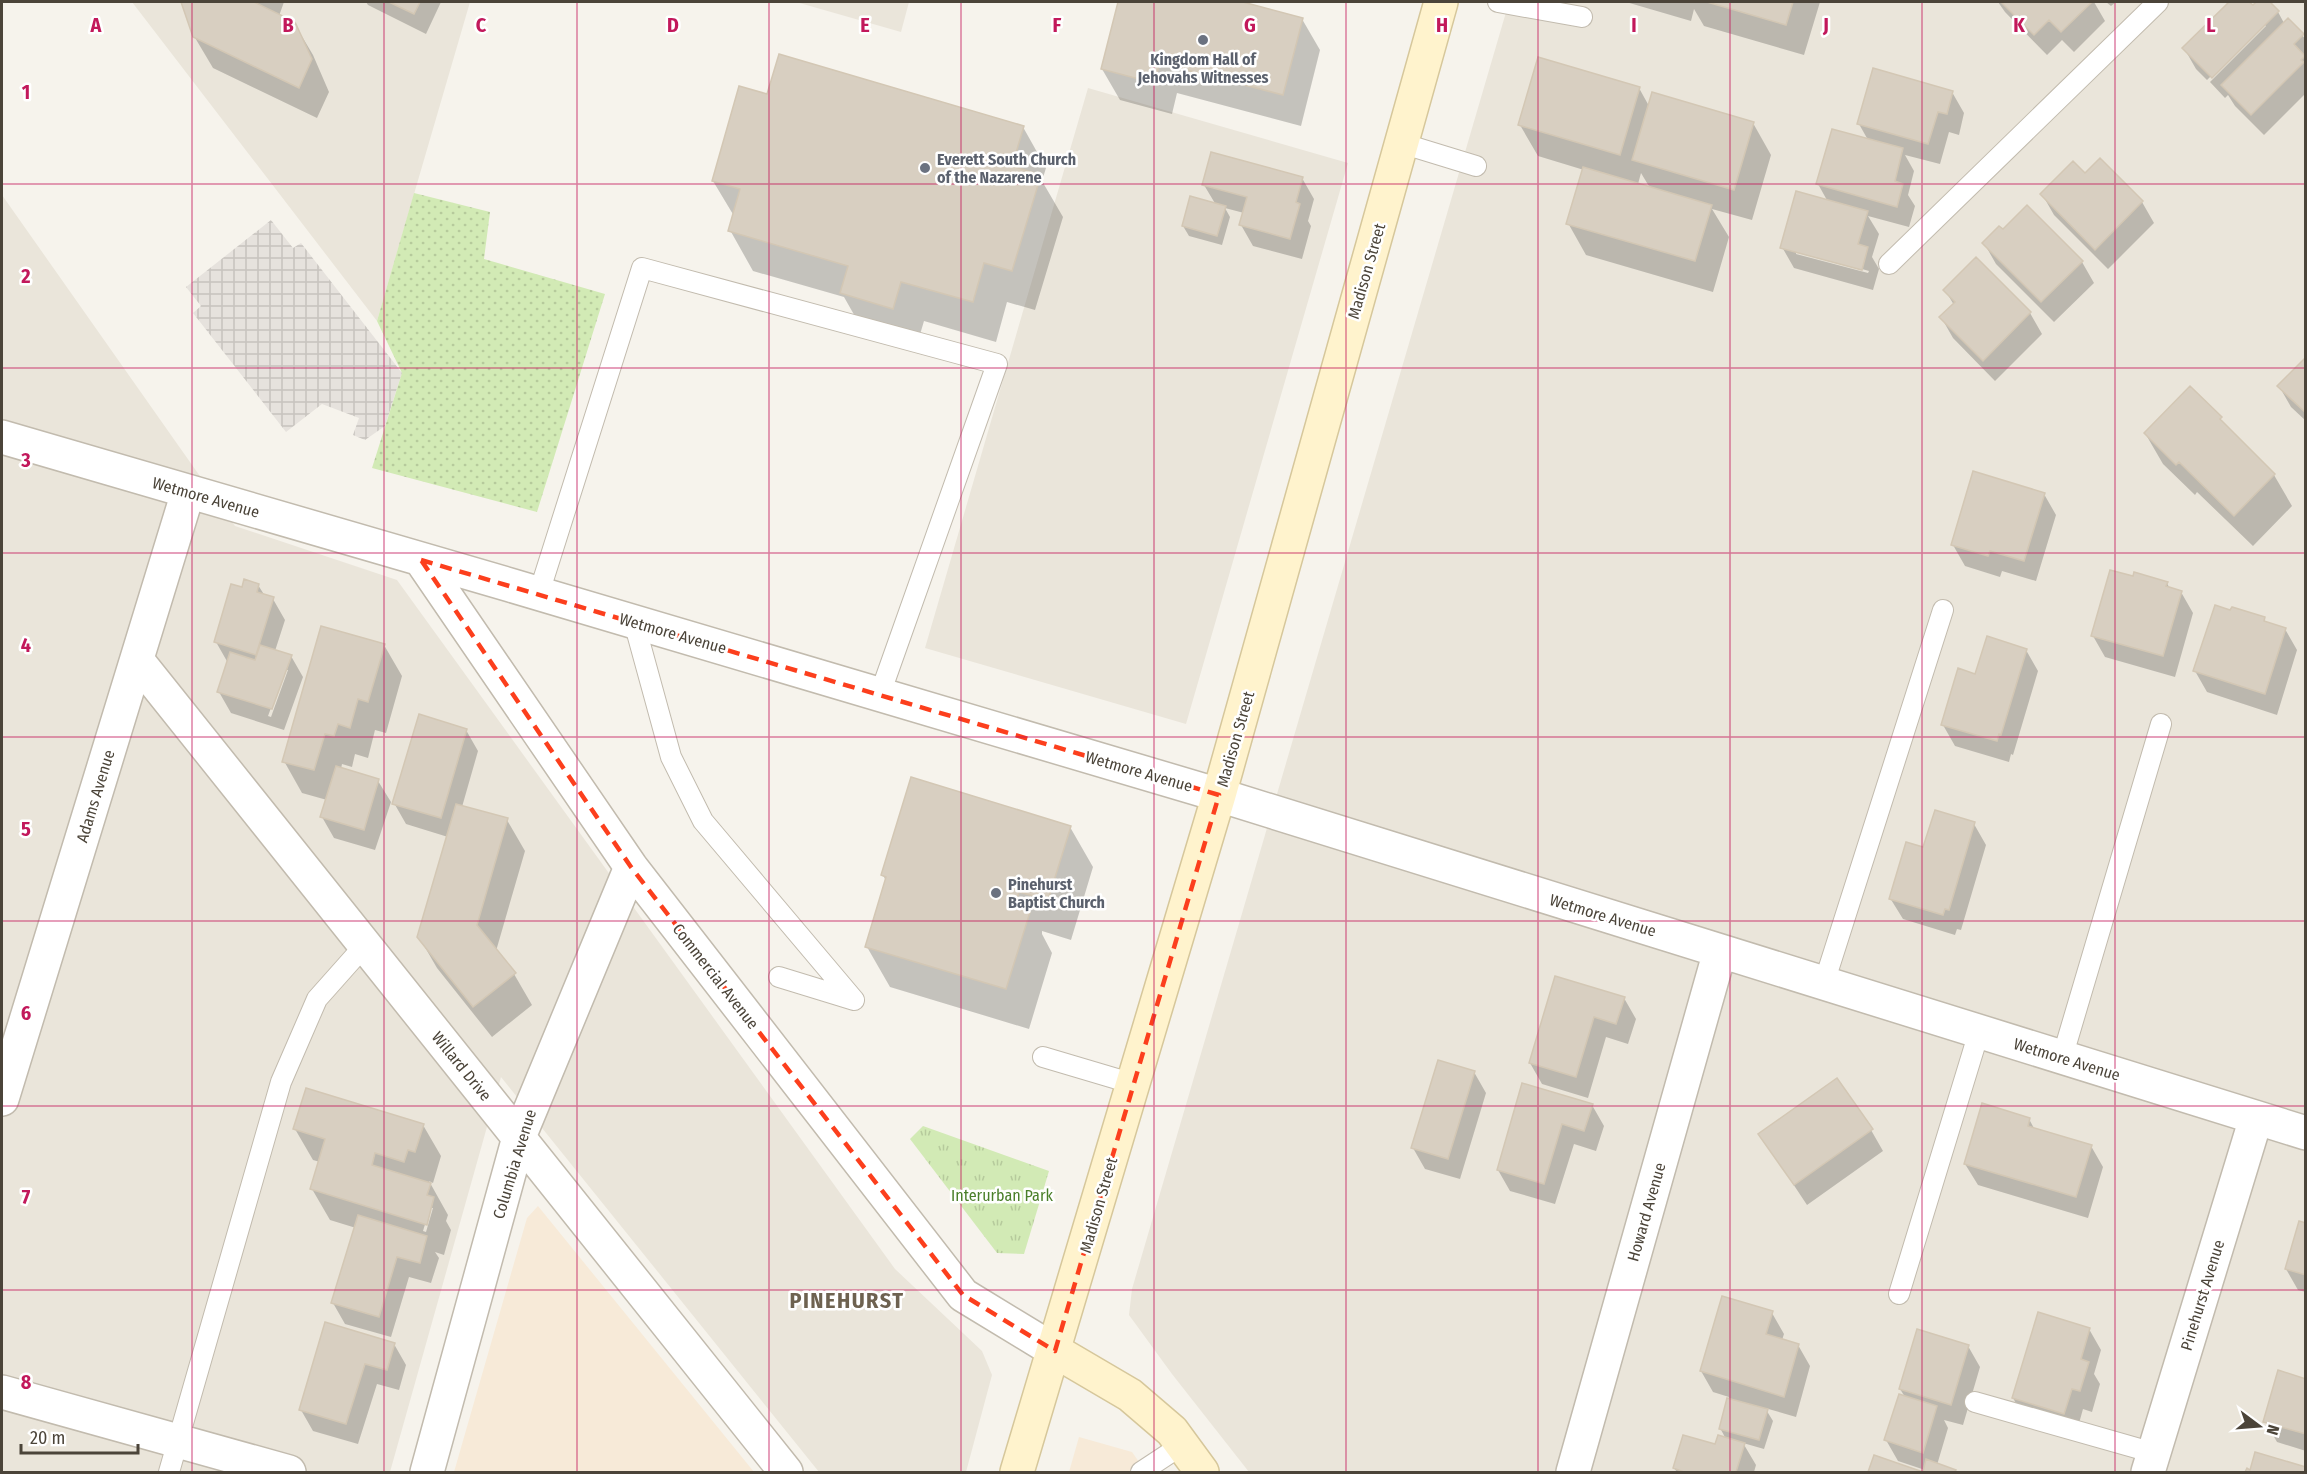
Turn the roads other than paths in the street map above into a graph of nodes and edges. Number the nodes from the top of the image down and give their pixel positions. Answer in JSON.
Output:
{"nodes":[{"id":1,"x":1441,"y":2,"type":"edge"},
{"id":2,"x":1498,"y":2,"type":"edge"},
{"id":3,"x":2158,"y":2,"type":"edge"},
{"id":4,"x":1582,"y":17,"type":"dead end"},
{"id":5,"x":1401,"y":143,"type":"junction"},
{"id":6,"x":1476,"y":166,"type":"dead end"},
{"id":7,"x":1888,"y":264,"type":"dead end"},
{"id":8,"x":2,"y":437,"type":"edge"},
{"id":9,"x":188,"y":492,"type":"junction"},
{"id":10,"x":421,"y":560,"type":"junction"},
{"id":11,"x":539,"y":593,"type":"junction"},
{"id":12,"x":1943,"y":610,"type":"dead end"},
{"id":13,"x":634,"y":622,"type":"junction"},
{"id":14,"x":137,"y":660,"type":"junction"},
{"id":15,"x":880,"y":694,"type":"junction"},
{"id":16,"x":2161,"y":724,"type":"dead end"},
{"id":17,"x":1219,"y":795,"type":"junction"},
{"id":18,"x":631,"y":867,"type":"junction"},
{"id":19,"x":365,"y":945,"type":"junction"},
{"id":20,"x":1720,"y":951,"type":"junction"},
{"id":21,"x":779,"y":977,"type":"dead end"},
{"id":22,"x":1824,"y":983,"type":"junction"},
{"id":23,"x":1979,"y":1032,"type":"junction"},
{"id":24,"x":1043,"y":1057,"type":"dead end"},
{"id":25,"x":2062,"y":1058,"type":"junction"},
{"id":26,"x":1134,"y":1084,"type":"junction"},
{"id":27,"x":2,"y":1099,"type":"edge"},
{"id":28,"x":2256,"y":1118,"type":"junction"},
{"id":29,"x":2306,"y":1133,"type":"edge"},
{"id":30,"x":519,"y":1137,"type":"junction"},
{"id":31,"x":1899,"y":1294,"type":"dead end"},
{"id":32,"x":1055,"y":1351,"type":"junction"},
{"id":33,"x":2,"y":1392,"type":"edge"},
{"id":34,"x":1975,"y":1402,"type":"dead end"},
{"id":35,"x":178,"y":1441,"type":"junction"},
{"id":36,"x":1182,"y":1445,"type":"junction"},
{"id":37,"x":2151,"y":1463,"type":"edge"},
{"id":38,"x":169,"y":1473,"type":"edge"},
{"id":39,"x":289,"y":1473,"type":"edge"},
{"id":40,"x":427,"y":1473,"type":"edge"},
{"id":41,"x":786,"y":1473,"type":"edge"},
{"id":42,"x":1017,"y":1473,"type":"edge"},
{"id":43,"x":1141,"y":1473,"type":"edge"},
{"id":44,"x":1202,"y":1473,"type":"edge"},
{"id":45,"x":1573,"y":1473,"type":"edge"}],
"edges":[{"from":1,"to":5,"type":"street","name":"Madison Street"},
{"from":2,"to":4,"type":"lane"},
{"from":3,"to":7,"type":"lane"},
{"from":5,"to":6,"type":"lane"},
{"from":5,"to":17,"type":"street","name":"Madison Street"},
{"from":8,"to":9,"type":"street","name":"Wetmore Avenue"},
{"from":9,"to":10,"type":"street","name":"Wetmore Avenue"},
{"from":9,"to":14,"type":"street","name":"Adams Avenue"},
{"from":10,"to":11,"type":"street","name":"Wetmore Avenue"},
{"from":10,"to":18,"type":"street","name":"Commercial Avenue"},
{"from":11,"to":13,"type":"street","name":"Wetmore Avenue"},
{"from":11,"to":15,"type":"lane"},
{"from":12,"to":22,"type":"lane"},
{"from":13,"to":15,"type":"street","name":"Wetmore Avenue"},
{"from":13,"to":21,"type":"lane"},
{"from":14,"to":19,"type":"street","name":"Willard Drive"},
{"from":14,"to":27,"type":"street","name":"Adams Avenue"},
{"from":15,"to":17,"type":"street","name":"Wetmore Avenue"},
{"from":16,"to":25,"type":"lane"},
{"from":17,"to":20,"type":"street","name":"Wetmore Avenue"},
{"from":17,"to":26,"type":"street","name":"Madison Street"},
{"from":18,"to":30,"type":"street","name":"Columbia Avenue"},
{"from":18,"to":32,"type":"street","name":"Commercial Avenue"},
{"from":19,"to":30,"type":"street","name":"Willard Drive"},
{"from":19,"to":35,"type":"lane"},
{"from":20,"to":22,"type":"street","name":"Wetmore Avenue"},
{"from":20,"to":45,"type":"street","name":"Howard Avenue"},
{"from":22,"to":23,"type":"street","name":"Wetmore Avenue"},
{"from":23,"to":25,"type":"street","name":"Wetmore Avenue"},
{"from":23,"to":31,"type":"lane"},
{"from":24,"to":26,"type":"lane"},
{"from":25,"to":28,"type":"street","name":"Wetmore Avenue"},
{"from":26,"to":32,"type":"street","name":"Madison Street"},
{"from":28,"to":29,"type":"street","name":"Wetmore Avenue"},
{"from":28,"to":37,"type":"street","name":"Pinehurst Avenue"},
{"from":30,"to":40,"type":"street","name":"Columbia Avenue"},
{"from":30,"to":41,"type":"street","name":"Willard Drive"},
{"from":32,"to":36,"type":"street"},
{"from":32,"to":42,"type":"street","name":"Madison Street"},
{"from":33,"to":35,"type":"street"},
{"from":34,"to":37,"type":"lane"},
{"from":35,"to":38,"type":"lane"},
{"from":35,"to":39,"type":"street"},
{"from":36,"to":43,"type":"lane"},
{"from":36,"to":44,"type":"street"}]}
